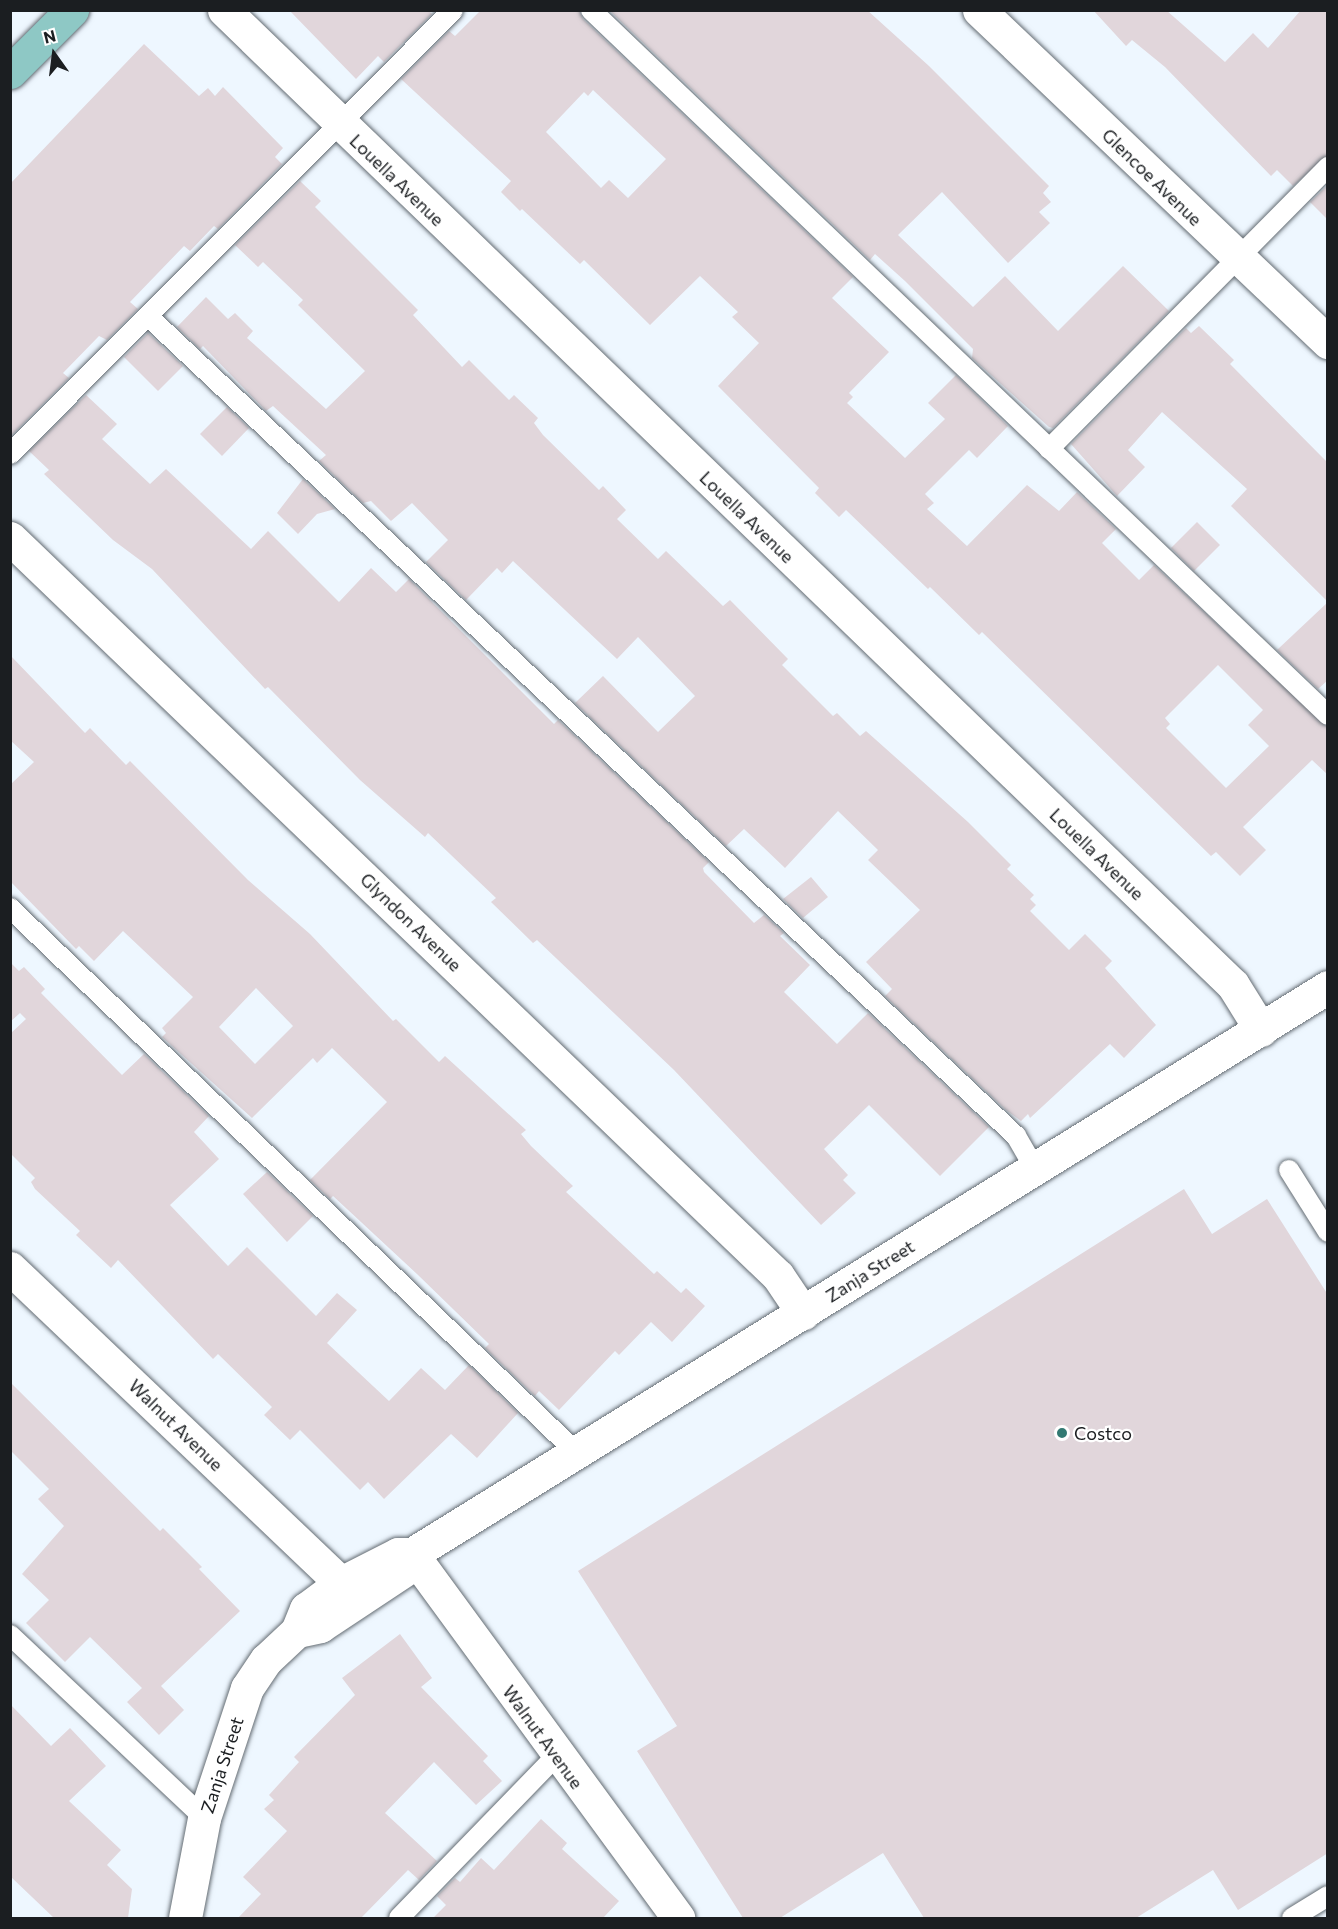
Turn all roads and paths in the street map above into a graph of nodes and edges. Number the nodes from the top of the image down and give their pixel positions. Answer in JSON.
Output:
{"nodes":[{"id":1,"x":72,"y":10,"type":"edge"},
{"id":2,"x":224,"y":10,"type":"edge"},
{"id":3,"x":453,"y":10,"type":"edge"},
{"id":4,"x":591,"y":10,"type":"edge"},
{"id":5,"x":979,"y":10,"type":"edge"},
{"id":6,"x":10,"y":72,"type":"edge"},
{"id":7,"x":340,"y":124,"type":"junction"},
{"id":8,"x":1328,"y":167,"type":"edge"},
{"id":9,"x":1236,"y":257,"type":"junction"},
{"id":10,"x":150,"y":317,"type":"junction"},
{"id":11,"x":1328,"y":342,"type":"edge"},
{"id":12,"x":1049,"y":448,"type":"junction"},
{"id":13,"x":10,"y":454,"type":"edge"},
{"id":14,"x":10,"y":538,"type":"edge"},
{"id":15,"x":1328,"y":715,"type":"edge"},
{"id":16,"x":10,"y":908,"type":"edge"},
{"id":17,"x":1328,"y":987,"type":"edge"},
{"id":18,"x":1261,"y":1030,"type":"junction"},
{"id":19,"x":1035,"y":1169,"type":"junction"},
{"id":20,"x":1288,"y":1170,"type":"dead end"},
{"id":21,"x":1328,"y":1232,"type":"edge"},
{"id":22,"x":10,"y":1268,"type":"edge"},
{"id":23,"x":803,"y":1313,"type":"junction"},
{"id":24,"x":577,"y":1453,"type":"junction"},
{"id":25,"x":412,"y":1554,"type":"junction"},
{"id":26,"x":341,"y":1583,"type":"junction"},
{"id":27,"x":297,"y":1630,"type":"junction"},
{"id":28,"x":10,"y":1635,"type":"edge"},
{"id":29,"x":556,"y":1756,"type":"junction"},
{"id":30,"x":204,"y":1818,"type":"junction"},
{"id":31,"x":1328,"y":1896,"type":"edge"},
{"id":32,"x":185,"y":1918,"type":"edge"},
{"id":33,"x":399,"y":1918,"type":"edge"},
{"id":34,"x":678,"y":1918,"type":"edge"},
{"id":35,"x":1293,"y":1918,"type":"edge"}],
"edges":[{"from":1,"to":6,"type":"main road"},
{"from":2,"to":7,"type":"street","name":"Louella Avenue"},
{"from":3,"to":7,"type":"lane"},
{"from":4,"to":12,"type":"lane"},
{"from":5,"to":9,"type":"street","name":"Glencoe Avenue"},
{"from":7,"to":10,"type":"lane"},
{"from":7,"to":18,"type":"street","name":"Louella Avenue"},
{"from":8,"to":9,"type":"lane"},
{"from":9,"to":11,"type":"street","name":"Glencoe Avenue"},
{"from":9,"to":12,"type":"lane"},
{"from":10,"to":13,"type":"lane"},
{"from":10,"to":19,"type":"lane"},
{"from":12,"to":15,"type":"lane"},
{"from":14,"to":23,"type":"street","name":"Glyndon Avenue"},
{"from":16,"to":24,"type":"lane"},
{"from":17,"to":18,"type":"street","name":"Zanja Street"},
{"from":18,"to":19,"type":"street","name":"Zanja Street"},
{"from":19,"to":23,"type":"street","name":"Zanja Street"},
{"from":20,"to":21,"type":"lane"},
{"from":22,"to":26,"type":"street","name":"Walnut Avenue"},
{"from":23,"to":24,"type":"street","name":"Zanja Street"},
{"from":24,"to":25,"type":"street","name":"Zanja Street"},
{"from":25,"to":26,"type":"street","name":"Zanja Street"},
{"from":25,"to":27,"type":"street","name":"Zanja Street"},
{"from":25,"to":29,"type":"street","name":"Walnut Avenue"},
{"from":26,"to":27,"type":"street","name":"Zanja Street"},
{"from":27,"to":30,"type":"street","name":"Zanja Street"},
{"from":28,"to":30,"type":"lane"},
{"from":29,"to":33,"type":"lane"},
{"from":29,"to":34,"type":"street","name":"Walnut Avenue"},
{"from":30,"to":32,"type":"street","name":"Zanja Street"},
{"from":31,"to":35,"type":"lane"}]}
